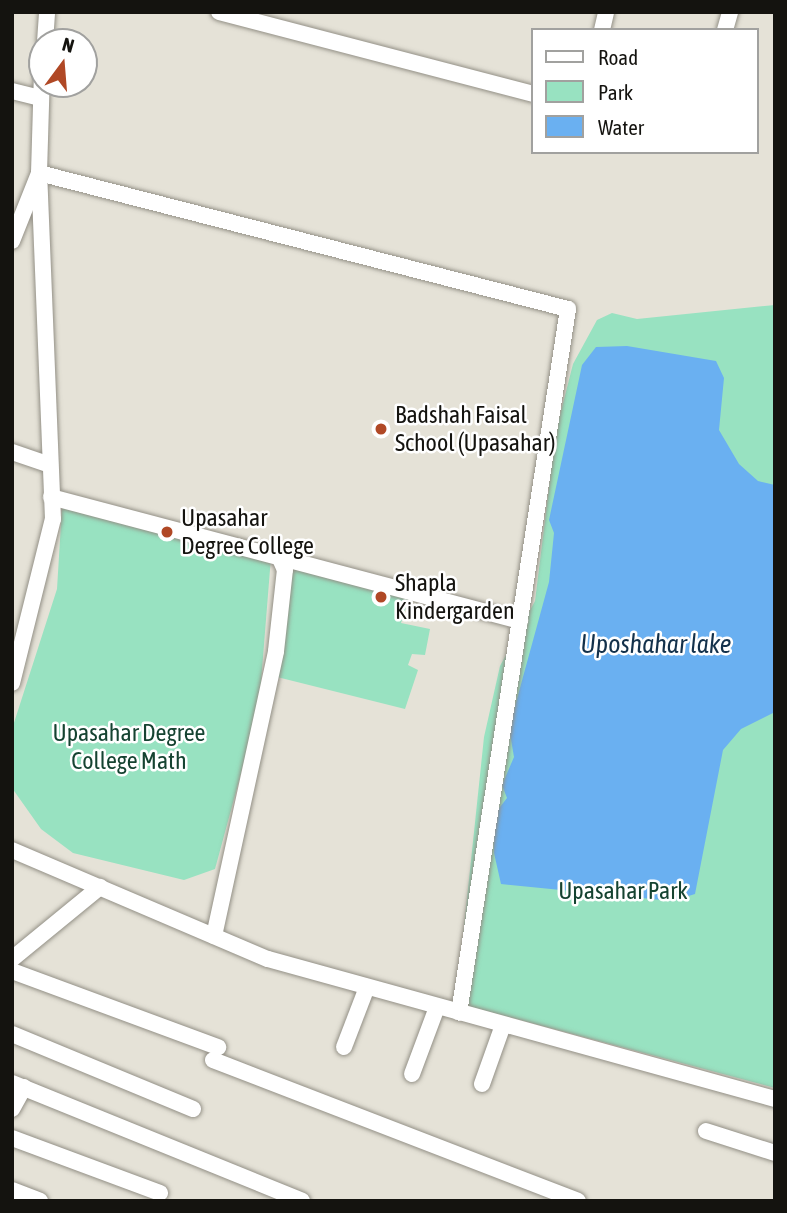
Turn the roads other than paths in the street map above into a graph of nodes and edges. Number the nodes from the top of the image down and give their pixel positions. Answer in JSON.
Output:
{"nodes":[{"id":1,"x":219,"y":12,"type":"edge"},
{"id":2,"x":287,"y":12,"type":"edge"},
{"id":3,"x":283,"y":29,"type":"junction"},
{"id":4,"x":532,"y":94,"type":"edge"},
{"id":5,"x":40,"y":98,"type":"edge"},
{"id":6,"x":39,"y":173,"type":"junction"},
{"id":7,"x":12,"y":241,"type":"edge"},
{"id":8,"x":12,"y":452,"type":"edge"},
{"id":9,"x":50,"y":465,"type":"junction"},
{"id":10,"x":51,"y":497,"type":"junction"},
{"id":11,"x":278,"y":554,"type":"junction"},
{"id":12,"x":520,"y":621,"type":"junction"},
{"id":13,"x":18,"y":636,"type":"edge"},
{"id":14,"x":12,"y":683,"type":"edge"},
{"id":15,"x":12,"y":850,"type":"edge"},
{"id":16,"x":100,"y":887,"type":"junction"},
{"id":17,"x":214,"y":936,"type":"junction"},
{"id":18,"x":12,"y":959,"type":"edge"},
{"id":19,"x":12,"y":971,"type":"edge"},
{"id":20,"x":367,"y":987,"type":"junction"},
{"id":21,"x":437,"y":1007,"type":"junction"},
{"id":22,"x":459,"y":1013,"type":"junction"},
{"id":23,"x":503,"y":1025,"type":"junction"},
{"id":24,"x":12,"y":1034,"type":"edge"},
{"id":25,"x":344,"y":1047,"type":"dead end"},
{"id":26,"x":412,"y":1074,"type":"dead end"},
{"id":27,"x":482,"y":1084,"type":"dead end"},
{"id":28,"x":18,"y":1085,"type":"edge"},
{"id":29,"x":775,"y":1099,"type":"edge"},
{"id":30,"x":12,"y":1109,"type":"edge"},
{"id":31,"x":193,"y":1109,"type":"dead end"},
{"id":32,"x":706,"y":1131,"type":"dead end"},
{"id":33,"x":12,"y":1138,"type":"edge"},
{"id":34,"x":775,"y":1153,"type":"edge"},
{"id":35,"x":12,"y":1190,"type":"edge"},
{"id":36,"x":160,"y":1194,"type":"dead end"},
{"id":37,"x":40,"y":1201,"type":"edge"},
{"id":38,"x":302,"y":1201,"type":"edge"},
{"id":39,"x":578,"y":1201,"type":"edge"}],
"edges":[{"from":1,"to":3,"type":"street"},
{"from":2,"to":3,"type":"street"},
{"from":3,"to":4,"type":"street"},
{"from":5,"to":6,"type":"street"},
{"from":6,"to":7,"type":"street"},
{"from":6,"to":9,"type":"street"},
{"from":6,"to":12,"type":"street"},
{"from":8,"to":9,"type":"street"},
{"from":9,"to":10,"type":"street"},
{"from":10,"to":11,"type":"street"},
{"from":10,"to":13,"type":"street"},
{"from":11,"to":12,"type":"street"},
{"from":11,"to":17,"type":"street"},
{"from":12,"to":22,"type":"street"},
{"from":13,"to":14,"type":"street"},
{"from":15,"to":16,"type":"street"},
{"from":16,"to":17,"type":"street"},
{"from":16,"to":18,"type":"street"},
{"from":17,"to":20,"type":"street"},
{"from":19,"to":39,"type":"street"},
{"from":20,"to":21,"type":"street"},
{"from":20,"to":25,"type":"street"},
{"from":21,"to":22,"type":"street"},
{"from":21,"to":26,"type":"street"},
{"from":22,"to":23,"type":"street"},
{"from":23,"to":27,"type":"street"},
{"from":23,"to":29,"type":"street"},
{"from":24,"to":31,"type":"street"},
{"from":28,"to":30,"type":"street"},
{"from":28,"to":38,"type":"street"},
{"from":32,"to":34,"type":"street"},
{"from":33,"to":36,"type":"street"},
{"from":35,"to":37,"type":"street"}]}
